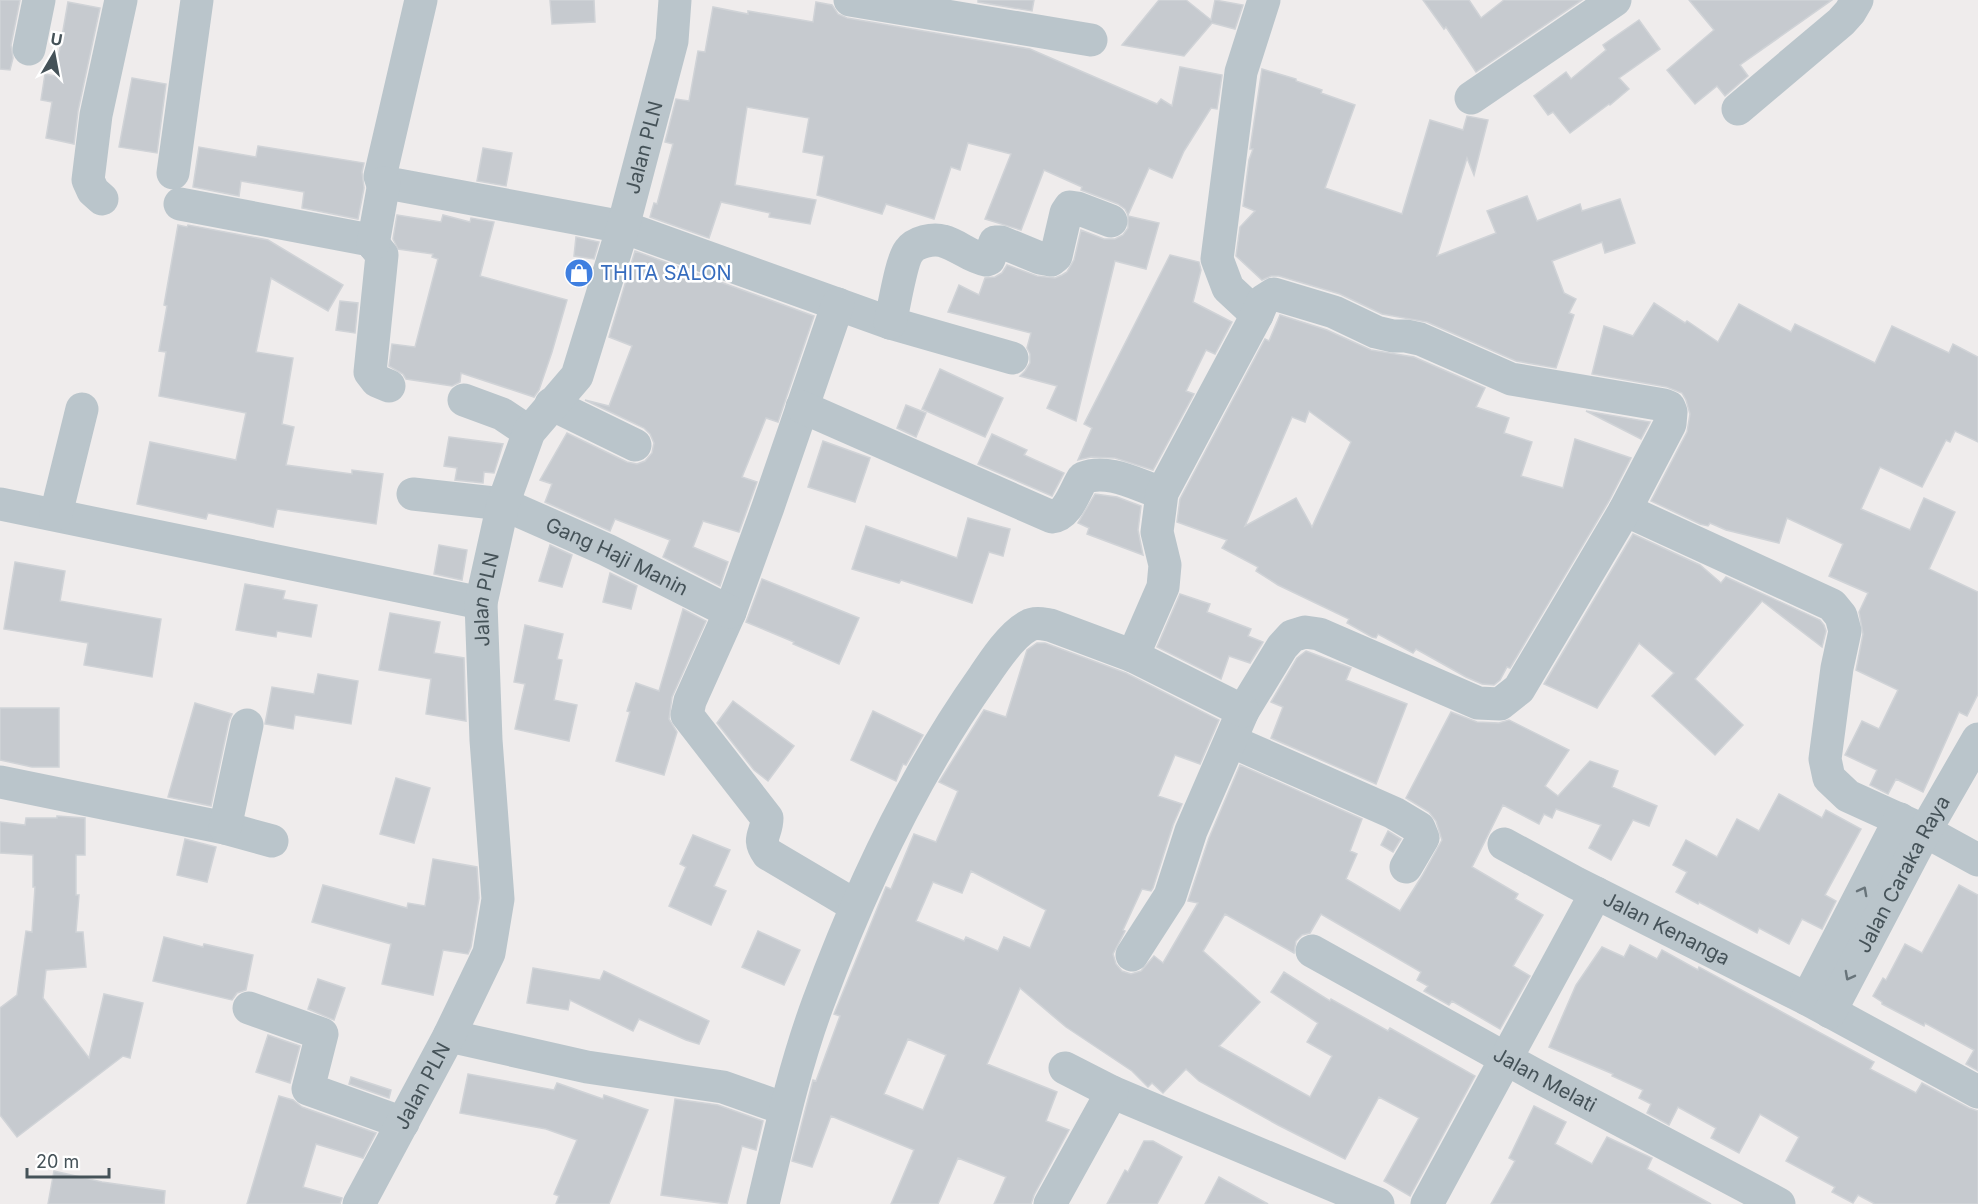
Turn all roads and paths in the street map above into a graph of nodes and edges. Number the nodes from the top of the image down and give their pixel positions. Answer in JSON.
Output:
{"nodes":[{"id":1,"x":39,"y":0,"type":"edge"},
{"id":2,"x":121,"y":0,"type":"edge"},
{"id":3,"x":196,"y":0,"type":"edge"},
{"id":4,"x":421,"y":0,"type":"edge"},
{"id":5,"x":675,"y":0,"type":"edge"},
{"id":6,"x":850,"y":0,"type":"edge"},
{"id":7,"x":1264,"y":0,"type":"edge"},
{"id":8,"x":1615,"y":0,"type":"edge"},
{"id":9,"x":1857,"y":0,"type":"edge"},
{"id":10,"x":1091,"y":40,"type":"dead end"},
{"id":11,"x":29,"y":49,"type":"dead end"},
{"id":12,"x":1471,"y":98,"type":"dead end"},
{"id":13,"x":1738,"y":109,"type":"dead end"},
{"id":14,"x":384,"y":183,"type":"junction"},
{"id":15,"x":102,"y":199,"type":"dead end"},
{"id":16,"x":1111,"y":221,"type":"dead end"},
{"id":17,"x":623,"y":227,"type":"junction"},
{"id":18,"x":373,"y":244,"type":"junction"},
{"id":19,"x":838,"y":304,"type":"junction"},
{"id":20,"x":1257,"y":315,"type":"junction"},
{"id":21,"x":890,"y":323,"type":"junction"},
{"id":22,"x":1012,"y":358,"type":"dead end"},
{"id":23,"x":389,"y":386,"type":"dead end"},
{"id":24,"x":464,"y":400,"type":"dead end"},
{"id":25,"x":551,"y":404,"type":"junction"},
{"id":26,"x":802,"y":407,"type":"junction"},
{"id":27,"x":82,"y":409,"type":"dead end"},
{"id":28,"x":529,"y":432,"type":"junction"},
{"id":29,"x":635,"y":445,"type":"dead end"},
{"id":30,"x":1162,"y":493,"type":"junction"},
{"id":31,"x":413,"y":494,"type":"dead end"},
{"id":32,"x":0,"y":504,"type":"edge"},
{"id":33,"x":503,"y":504,"type":"junction"},
{"id":34,"x":1625,"y":510,"type":"junction"},
{"id":35,"x":56,"y":514,"type":"junction"},
{"id":36,"x":481,"y":603,"type":"junction"},
{"id":37,"x":730,"y":612,"type":"junction"},
{"id":38,"x":1132,"y":656,"type":"junction"},
{"id":39,"x":1243,"y":711,"type":"junction"},
{"id":40,"x":247,"y":725,"type":"dead end"},
{"id":41,"x":1978,"y":739,"type":"edge"},
{"id":42,"x":1231,"y":741,"type":"junction"},
{"id":43,"x":0,"y":782,"type":"edge"},
{"id":44,"x":1912,"y":825,"type":"junction"},
{"id":45,"x":225,"y":828,"type":"junction"},
{"id":46,"x":272,"y":841,"type":"dead end"},
{"id":47,"x":1504,"y":844,"type":"dead end"},
{"id":48,"x":1978,"y":860,"type":"edge"},
{"id":49,"x":1407,"y":867,"type":"dead end"},
{"id":50,"x":1596,"y":893,"type":"junction"},
{"id":51,"x":856,"y":906,"type":"junction"},
{"id":52,"x":1312,"y":951,"type":"dead end"},
{"id":53,"x":1132,"y":955,"type":"dead end"},
{"id":54,"x":1818,"y":1005,"type":"junction"},
{"id":55,"x":249,"y":1008,"type":"dead end"},
{"id":56,"x":449,"y":1036,"type":"junction"},
{"id":57,"x":1505,"y":1058,"type":"junction"},
{"id":58,"x":1065,"y":1068,"type":"dead end"},
{"id":59,"x":1112,"y":1092,"type":"junction"},
{"id":60,"x":1978,"y":1092,"type":"edge"},
{"id":61,"x":785,"y":1109,"type":"junction"},
{"id":62,"x":403,"y":1123,"type":"junction"},
{"id":63,"x":359,"y":1204,"type":"edge"},
{"id":64,"x":764,"y":1204,"type":"edge"},
{"id":65,"x":1050,"y":1204,"type":"edge"},
{"id":66,"x":1378,"y":1204,"type":"edge"},
{"id":67,"x":1427,"y":1204,"type":"edge"},
{"id":68,"x":1779,"y":1204,"type":"edge"}],
"edges":[{"from":1,"to":11,"type":"street"},
{"from":2,"to":15,"type":"street"},
{"from":3,"to":18,"type":"street"},
{"from":4,"to":14,"type":"street"},
{"from":5,"to":17,"type":"street","name":"Jalan PLN"},
{"from":6,"to":10,"type":"street"},
{"from":7,"to":20,"type":"street"},
{"from":8,"to":12,"type":"street"},
{"from":9,"to":13,"type":"street"},
{"from":14,"to":17,"type":"street"},
{"from":14,"to":18,"type":"street"},
{"from":16,"to":21,"type":"street"},
{"from":17,"to":19,"type":"street"},
{"from":17,"to":25,"type":"street","name":"Jalan PLN"},
{"from":18,"to":23,"type":"street"},
{"from":19,"to":21,"type":"street"},
{"from":19,"to":26,"type":"street"},
{"from":20,"to":30,"type":"street"},
{"from":20,"to":34,"type":"street"},
{"from":21,"to":22,"type":"street"},
{"from":24,"to":28,"type":"street"},
{"from":25,"to":28,"type":"street","name":"Jalan PLN"},
{"from":25,"to":29,"type":"street"},
{"from":26,"to":30,"type":"street"},
{"from":26,"to":37,"type":"street"},
{"from":27,"to":35,"type":"street"},
{"from":28,"to":33,"type":"street","name":"Jalan PLN"},
{"from":30,"to":38,"type":"street"},
{"from":31,"to":33,"type":"street","name":"Gang Haji Manin"},
{"from":32,"to":35,"type":"street"},
{"from":33,"to":36,"type":"street","name":"Jalan PLN"},
{"from":33,"to":37,"type":"street","name":"Gang Haji Manin"},
{"from":34,"to":39,"type":"street"},
{"from":34,"to":44,"type":"street"},
{"from":35,"to":36,"type":"street"},
{"from":36,"to":56,"type":"street","name":"Jalan PLN"},
{"from":37,"to":51,"type":"street"},
{"from":38,"to":39,"type":"street"},
{"from":38,"to":51,"type":"street"},
{"from":39,"to":42,"type":"street"},
{"from":40,"to":45,"type":"street"},
{"from":41,"to":44,"type":"street","name":"Jalan Caraka Raya"},
{"from":42,"to":49,"type":"street"},
{"from":42,"to":53,"type":"street"},
{"from":43,"to":45,"type":"street"},
{"from":44,"to":48,"type":"street"},
{"from":44,"to":54,"type":"street","name":"Jalan Caraka Raya"},
{"from":45,"to":46,"type":"street"},
{"from":47,"to":50,"type":"street","name":"Jalan Kenanga"},
{"from":50,"to":54,"type":"street","name":"Jalan Kenanga"},
{"from":50,"to":57,"type":"street"},
{"from":51,"to":61,"type":"street"},
{"from":52,"to":57,"type":"street","name":"Jalan Melati"},
{"from":54,"to":60,"type":"street","name":"Jalan Kenanga"},
{"from":55,"to":62,"type":"street"},
{"from":56,"to":61,"type":"street"},
{"from":56,"to":62,"type":"street","name":"Jalan PLN"},
{"from":57,"to":67,"type":"street"},
{"from":57,"to":68,"type":"street","name":"Jalan Melati"},
{"from":58,"to":59,"type":"street"},
{"from":59,"to":65,"type":"street"},
{"from":59,"to":66,"type":"street"},
{"from":61,"to":64,"type":"street"},
{"from":62,"to":63,"type":"street","name":"Jalan PLN"}]}
